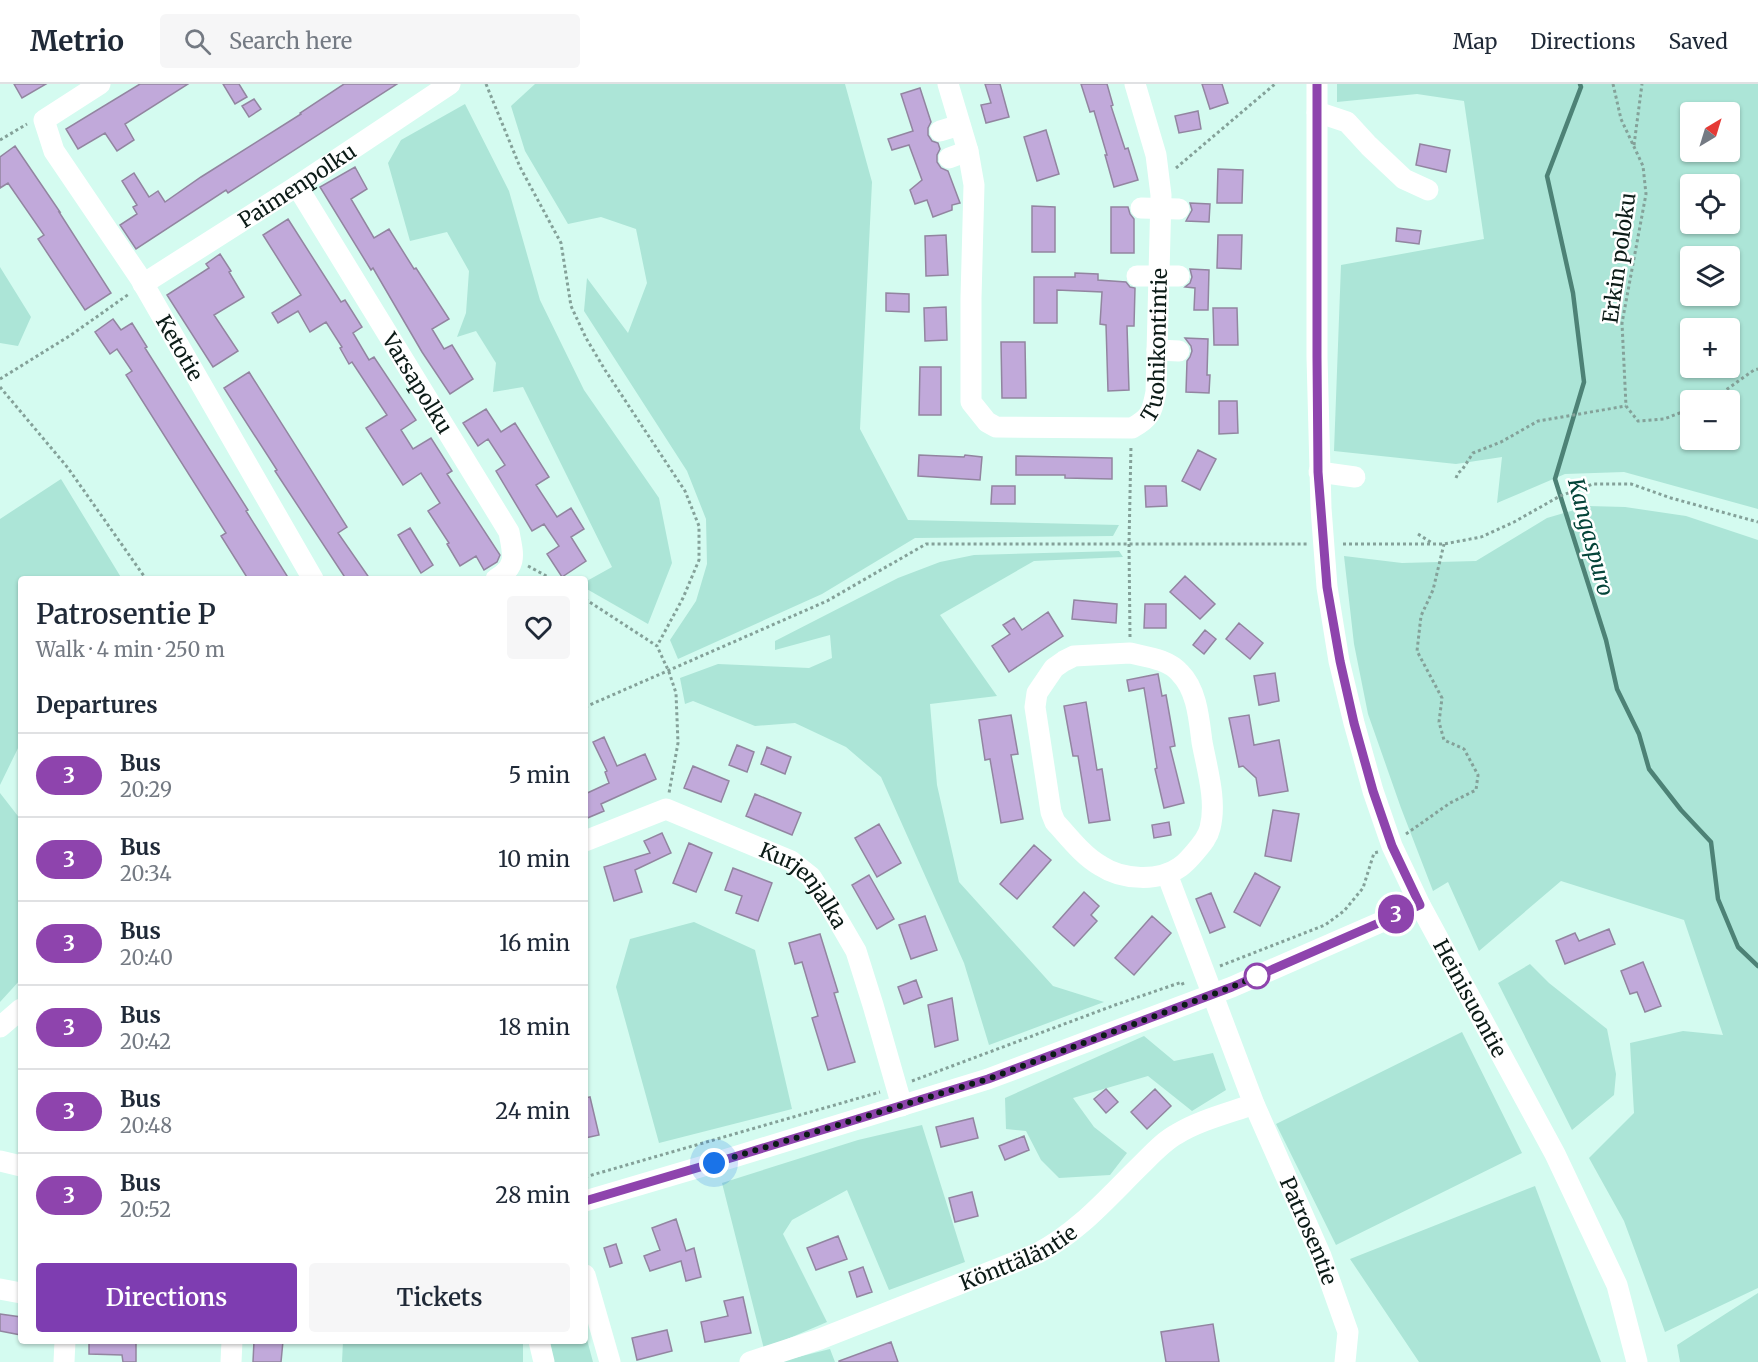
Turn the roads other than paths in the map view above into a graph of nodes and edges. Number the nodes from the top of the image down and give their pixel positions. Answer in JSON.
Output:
{"nodes":[{"id":1,"x":100,"y":84,"type":"edge"},
{"id":2,"x":450,"y":84,"type":"edge"},
{"id":3,"x":948,"y":84,"type":"edge"},
{"id":4,"x":1135,"y":84,"type":"edge"},
{"id":5,"x":1317,"y":84,"type":"edge"},
{"id":6,"x":1317,"y":112,"type":"junction"},
{"id":7,"x":297,"y":186,"type":"junction"},
{"id":8,"x":1428,"y":190,"type":"dead end"},
{"id":9,"x":1137,"y":276,"type":"dead end"},
{"id":10,"x":1169,"y":276,"type":"junction"},
{"id":11,"x":143,"y":284,"type":"junction"},
{"id":12,"x":1157,"y":350,"type":"junction"},
{"id":13,"x":1179,"y":351,"type":"dead end"},
{"id":14,"x":1318,"y":472,"type":"junction"},
{"id":15,"x":1355,"y":477,"type":"dead end"},
{"id":16,"x":311,"y":576,"type":"edge"},
{"id":17,"x":501,"y":576,"type":"edge"},
{"id":18,"x":588,"y":840,"type":"edge"},
{"id":19,"x":1167,"y":874,"type":"junction"},
{"id":20,"x":1420,"y":905,"type":"junction"},
{"id":21,"x":1213,"y":994,"type":"junction"},
{"id":22,"x":18,"y":1012,"type":"edge"},
{"id":23,"x":0,"y":1027,"type":"edge"},
{"id":24,"x":1254,"y":1104,"type":"junction"},
{"id":25,"x":902,"y":1106,"type":"junction"},
{"id":26,"x":0,"y":1161,"type":"edge"},
{"id":27,"x":18,"y":1166,"type":"edge"},
{"id":28,"x":588,"y":1200,"type":"edge"},
{"id":29,"x":588,"y":1285,"type":"edge"},
{"id":30,"x":0,"y":1290,"type":"edge"},
{"id":31,"x":18,"y":1293,"type":"edge"},
{"id":32,"x":1348,"y":1332,"type":"junction"},
{"id":33,"x":64,"y":1344,"type":"edge"},
{"id":34,"x":232,"y":1344,"type":"edge"},
{"id":35,"x":540,"y":1344,"type":"edge"},
{"id":36,"x":64,"y":1362,"type":"edge"},
{"id":37,"x":231,"y":1362,"type":"edge"},
{"id":38,"x":544,"y":1362,"type":"edge"},
{"id":39,"x":610,"y":1362,"type":"edge"},
{"id":40,"x":750,"y":1362,"type":"edge"},
{"id":41,"x":1345,"y":1362,"type":"edge"},
{"id":42,"x":1357,"y":1362,"type":"edge"},
{"id":43,"x":1637,"y":1362,"type":"edge"}],
"edges":[{"from":1,"to":11,"type":"street","name":"Ketotie"},
{"from":2,"to":7,"type":"street","name":"Paimenpolku"},
{"from":3,"to":12,"type":"street","name":"Tuohikontintie"},
{"from":4,"to":10,"type":"street","name":"Tuohikontintie"},
{"from":5,"to":6,"type":"street","name":"Heinisuontie"},
{"from":6,"to":8,"type":"street"},
{"from":6,"to":14,"type":"street","name":"Heinisuontie"},
{"from":7,"to":11,"type":"street","name":"Paimenpolku"},
{"from":7,"to":17,"type":"street","name":"Varsapolku"},
{"from":9,"to":10,"type":"street"},
{"from":10,"to":12,"type":"street","name":"Tuohikontintie"},
{"from":11,"to":16,"type":"street","name":"Ketotie"},
{"from":12,"to":13,"type":"street"},
{"from":14,"to":15,"type":"street"},
{"from":14,"to":20,"type":"street","name":"Heinisuontie"},
{"from":18,"to":25,"type":"street","name":"Kurjenjalka"},
{"from":19,"to":19,"type":"street"},
{"from":19,"to":21,"type":"street","name":"Patrosentie"},
{"from":20,"to":21,"type":"street"},
{"from":20,"to":43,"type":"street","name":"Heinisuontie"},
{"from":21,"to":24,"type":"street","name":"Patrosentie"},
{"from":21,"to":25,"type":"street"},
{"from":22,"to":23,"type":"street"},
{"from":24,"to":32,"type":"street","name":"Patrosentie"},
{"from":24,"to":40,"type":"street","name":"Könttäläntie"},
{"from":25,"to":28,"type":"street"},
{"from":26,"to":27,"type":"street"},
{"from":29,"to":39,"type":"street"},
{"from":30,"to":31,"type":"street"},
{"from":32,"to":41,"type":"street","name":"Patrosentie"},
{"from":32,"to":42,"type":"street"},
{"from":33,"to":36,"type":"street"},
{"from":34,"to":37,"type":"street"},
{"from":35,"to":38,"type":"street"}]}
